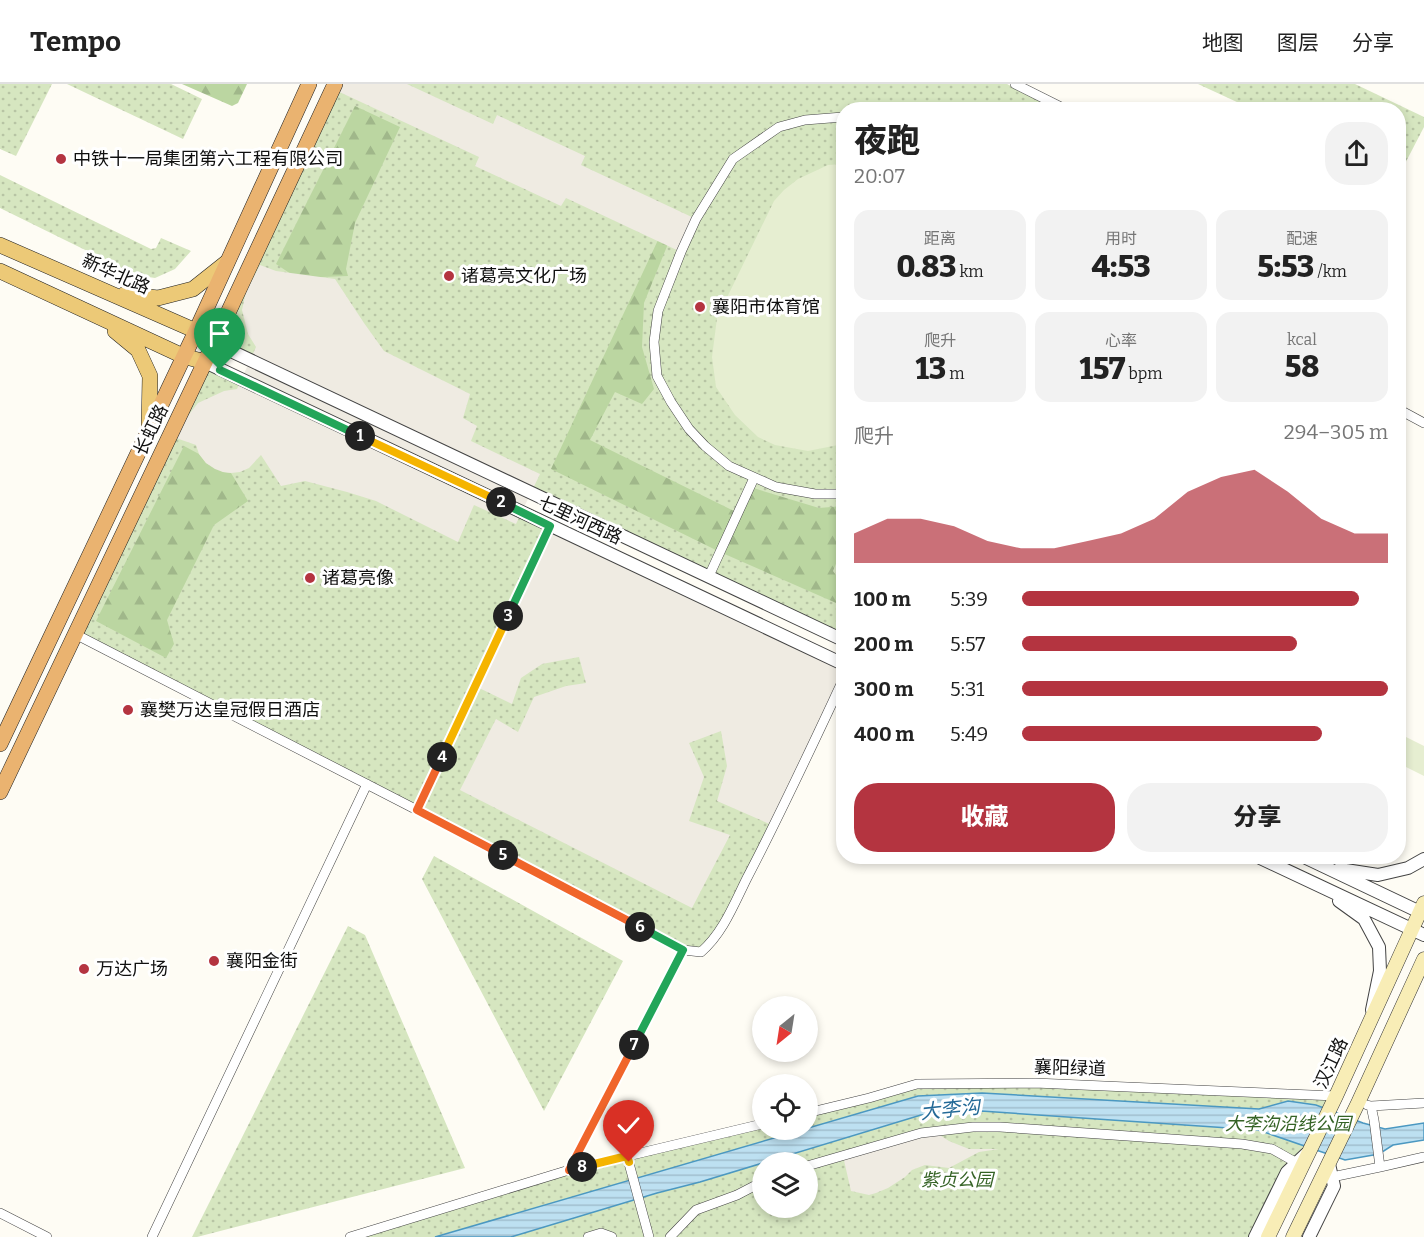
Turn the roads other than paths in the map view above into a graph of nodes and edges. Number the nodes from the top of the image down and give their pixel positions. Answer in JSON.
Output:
{"nodes":[{"id":1,"x":309,"y":84,"type":"edge"},
{"id":2,"x":335,"y":84,"type":"edge"},
{"id":3,"x":1015,"y":84,"type":"edge"},
{"id":4,"x":1052,"y":102,"type":"edge"},
{"id":5,"x":836,"y":118,"type":"edge"},
{"id":6,"x":0,"y":245,"type":"edge"},
{"id":7,"x":228,"y":262,"type":"junction"},
{"id":8,"x":0,"y":271,"type":"edge"},
{"id":9,"x":108,"y":292,"type":"junction"},
{"id":10,"x":96,"y":316,"type":"junction"},
{"id":11,"x":196,"y":331,"type":"junction"},
{"id":12,"x":214,"y":343,"type":"junction"},
{"id":13,"x":183,"y":356,"type":"junction"},
{"id":14,"x":205,"y":362,"type":"junction"},
{"id":15,"x":1406,"y":413,"type":"edge"},
{"id":16,"x":1424,"y":423,"type":"edge"},
{"id":17,"x":149,"y":427,"type":"junction"},
{"id":18,"x":754,"y":478,"type":"junction"},
{"id":19,"x":836,"y":494,"type":"edge"},
{"id":20,"x":550,"y":526,"type":"junction"},
{"id":21,"x":709,"y":576,"type":"junction"},
{"id":22,"x":75,"y":634,"type":"junction"},
{"id":23,"x":836,"y":637,"type":"edge"},
{"id":24,"x":836,"y":661,"type":"edge"},
{"id":25,"x":836,"y":695,"type":"edge"},
{"id":26,"x":0,"y":744,"type":"edge"},
{"id":27,"x":367,"y":784,"type":"junction"},
{"id":28,"x":0,"y":792,"type":"edge"},
{"id":29,"x":417,"y":810,"type":"junction"},
{"id":30,"x":1424,"y":859,"type":"edge"},
{"id":31,"x":1273,"y":864,"type":"edge"},
{"id":32,"x":1319,"y":864,"type":"edge"},
{"id":33,"x":1323,"y":866,"type":"junction"},
{"id":34,"x":1313,"y":883,"type":"junction"},
{"id":35,"x":1423,"y":910,"type":"edge"},
{"id":36,"x":1418,"y":932,"type":"edge"},
{"id":37,"x":683,"y":950,"type":"junction"},
{"id":38,"x":1424,"y":959,"type":"edge"},
{"id":39,"x":1369,"y":1022,"type":"junction"},
{"id":40,"x":1336,"y":1096,"type":"junction"},
{"id":41,"x":1424,"y":1103,"type":"edge"},
{"id":42,"x":1365,"y":1104,"type":"junction"},
{"id":43,"x":818,"y":1110,"type":"edge"},
{"id":44,"x":752,"y":1127,"type":"edge"},
{"id":45,"x":1424,"y":1157,"type":"edge"},
{"id":46,"x":628,"y":1159,"type":"junction"},
{"id":47,"x":1302,"y":1159,"type":"junction"},
{"id":48,"x":818,"y":1163,"type":"edge"},
{"id":49,"x":1380,"y":1167,"type":"junction"},
{"id":50,"x":569,"y":1170,"type":"junction"},
{"id":51,"x":1330,"y":1171,"type":"junction"},
{"id":52,"x":752,"y":1187,"type":"edge"},
{"id":53,"x":0,"y":1213,"type":"edge"},
{"id":54,"x":647,"y":1232,"type":"edge"},
{"id":55,"x":47,"y":1237,"type":"edge"},
{"id":56,"x":152,"y":1237,"type":"edge"},
{"id":57,"x":350,"y":1237,"type":"edge"},
{"id":58,"x":588,"y":1237,"type":"edge"},
{"id":59,"x":612,"y":1237,"type":"edge"},
{"id":60,"x":670,"y":1237,"type":"edge"},
{"id":61,"x":1255,"y":1237,"type":"edge"},
{"id":62,"x":1268,"y":1237,"type":"edge"},
{"id":63,"x":1293,"y":1237,"type":"edge"},
{"id":64,"x":1309,"y":1237,"type":"edge"}],
"edges":[{"from":1,"to":7,"type":"highway","name":"长虹路"},
{"from":2,"to":12,"type":"highway","name":"长虹路"},
{"from":3,"to":4,"type":"street"},
{"from":5,"to":18,"type":"street"},
{"from":6,"to":9,"type":"main road","name":"新华北路"},
{"from":7,"to":9,"type":"main road"},
{"from":7,"to":11,"type":"highway","name":"长虹路"},
{"from":8,"to":10,"type":"main road"},
{"from":9,"to":11,"type":"main road","name":"新华北路"},
{"from":10,"to":13,"type":"main road"},
{"from":10,"to":17,"type":"main road"},
{"from":11,"to":12,"type":"main road","name":"新华北路"},
{"from":11,"to":13,"type":"highway","name":"长虹路"},
{"from":12,"to":14,"type":"highway","name":"长虹路"},
{"from":12,"to":21,"type":"street","name":"七里河西路"},
{"from":13,"to":14,"type":"main road"},
{"from":13,"to":17,"type":"highway","name":"长虹路"},
{"from":14,"to":20,"type":"street","name":"七里河西路"},
{"from":14,"to":22,"type":"highway","name":"长虹路"},
{"from":15,"to":16,"type":"street"},
{"from":17,"to":26,"type":"highway","name":"长虹路"},
{"from":18,"to":19,"type":"street"},
{"from":18,"to":21,"type":"street"},
{"from":20,"to":24,"type":"street","name":"七里河西路"},
{"from":20,"to":29,"type":"street"},
{"from":21,"to":23,"type":"street","name":"七里河西路"},
{"from":22,"to":27,"type":"street"},
{"from":22,"to":28,"type":"highway","name":"长虹路"},
{"from":25,"to":37,"type":"street"},
{"from":27,"to":29,"type":"street"},
{"from":27,"to":56,"type":"street"},
{"from":29,"to":37,"type":"street"},
{"from":30,"to":33,"type":"street"},
{"from":31,"to":34,"type":"street"},
{"from":32,"to":33,"type":"street"},
{"from":33,"to":35,"type":"street"},
{"from":34,"to":36,"type":"street"},
{"from":34,"to":39,"type":"street"},
{"from":35,"to":36,"type":"main road","name":"汉江路"},
{"from":36,"to":39,"type":"main road","name":"汉江路"},
{"from":37,"to":50,"type":"street"},
{"from":38,"to":42,"type":"main road"},
{"from":39,"to":40,"type":"main road","name":"汉江路"},
{"from":40,"to":43,"type":"street","name":"襄阳绿道"},
{"from":40,"to":47,"type":"main road","name":"汉江路"},
{"from":41,"to":42,"type":"street"},
{"from":42,"to":49,"type":"street"},
{"from":42,"to":51,"type":"main road"},
{"from":44,"to":46,"type":"street"},
{"from":45,"to":49,"type":"street"},
{"from":46,"to":50,"type":"street"},
{"from":46,"to":54,"type":"street"},
{"from":47,"to":48,"type":"street"},
{"from":47,"to":61,"type":"street"},
{"from":47,"to":62,"type":"main road","name":"汉江路"},
{"from":49,"to":51,"type":"street"},
{"from":50,"to":57,"type":"street"},
{"from":51,"to":63,"type":"main road"},
{"from":51,"to":64,"type":"street"},
{"from":52,"to":60,"type":"street"},
{"from":53,"to":55,"type":"street"},
{"from":58,"to":59,"type":"street"}]}
